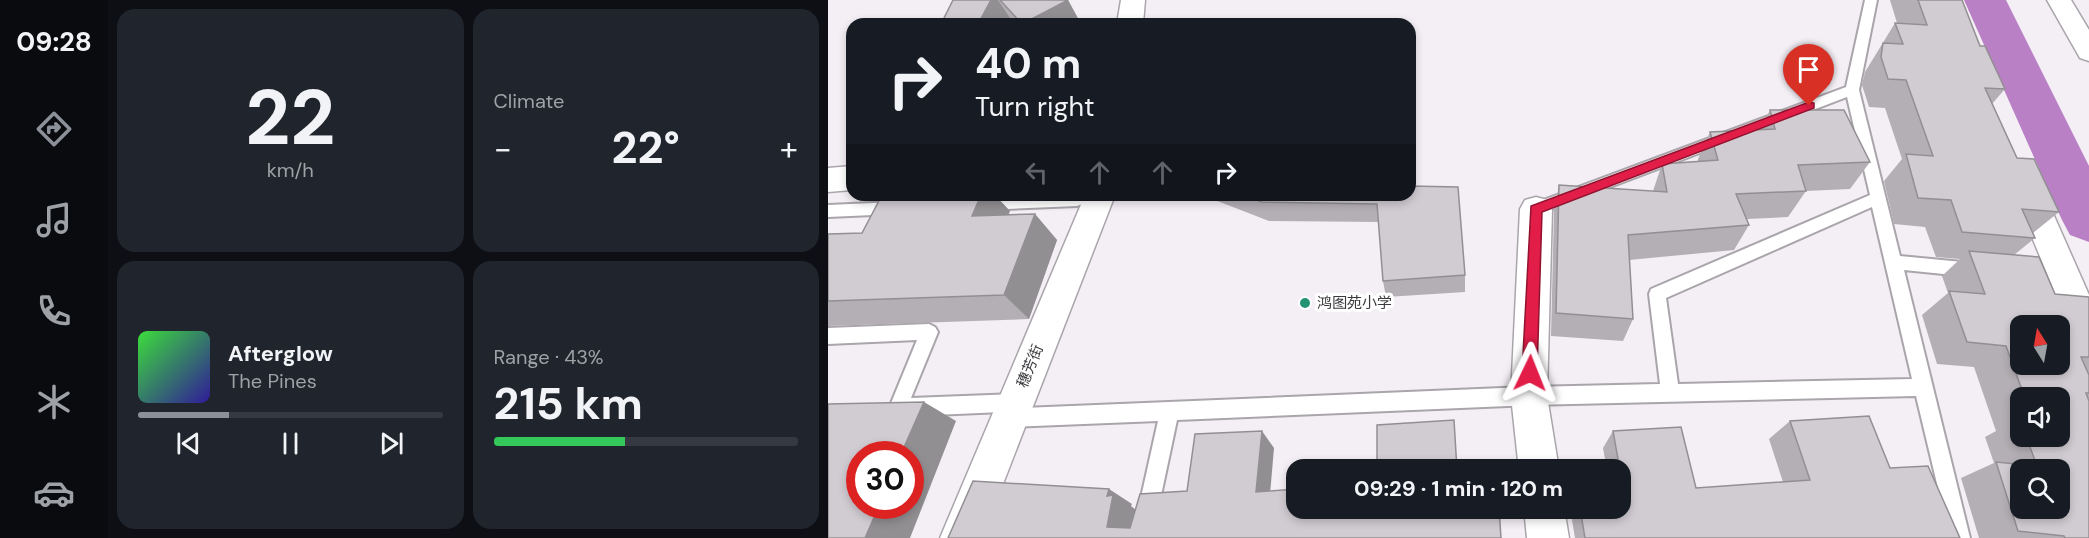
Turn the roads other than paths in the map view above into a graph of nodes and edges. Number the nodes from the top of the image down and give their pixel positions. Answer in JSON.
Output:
{"nodes":[{"id":1,"x":1133,"y":0,"type":"edge"},
{"id":2,"x":1871,"y":0,"type":"edge"},
{"id":3,"x":2059,"y":0,"type":"edge"},
{"id":4,"x":2083,"y":0,"type":"edge"},
{"id":5,"x":2089,"y":9,"type":"edge"},
{"id":6,"x":1131,"y":18,"type":"edge"},
{"id":7,"x":2089,"y":52,"type":"edge"},
{"id":8,"x":1852,"y":90,"type":"junction"},
{"id":9,"x":2014,"y":160,"type":"edge"},
{"id":10,"x":846,"y":178,"type":"edge"},
{"id":11,"x":828,"y":180,"type":"edge"},
{"id":12,"x":1878,"y":198,"type":"junction"},
{"id":13,"x":1038,"y":201,"type":"edge"},
{"id":14,"x":1088,"y":201,"type":"edge"},
{"id":15,"x":970,"y":205,"type":"edge"},
{"id":16,"x":911,"y":207,"type":"edge"},
{"id":17,"x":1536,"y":209,"type":"joint"},
{"id":18,"x":828,"y":211,"type":"edge"},
{"id":19,"x":1893,"y":262,"type":"junction"},
{"id":20,"x":1985,"y":271,"type":"edge"},
{"id":21,"x":2089,"y":335,"type":"edge"},
{"id":22,"x":828,"y":336,"type":"edge"},
{"id":23,"x":1924,"y":387,"type":"junction"},
{"id":24,"x":1670,"y":393,"type":"junction"},
{"id":25,"x":1529,"y":396,"type":"junction"},
{"id":26,"x":898,"y":408,"type":"junction"},
{"id":27,"x":875,"y":409,"type":"edge"},
{"id":28,"x":1013,"y":410,"type":"junction"},
{"id":29,"x":1169,"y":411,"type":"junction"},
{"id":30,"x":1538,"y":459,"type":"edge"},
{"id":31,"x":1545,"y":519,"type":"edge"},
{"id":32,"x":961,"y":538,"type":"edge"},
{"id":33,"x":1142,"y":538,"type":"edge"},
{"id":34,"x":1548,"y":538,"type":"edge"},
{"id":35,"x":1960,"y":538,"type":"edge"}],
"edges":[{"from":1,"to":6,"type":"street"},
{"from":2,"to":8,"type":"lane"},
{"from":3,"to":7,"type":"street"},
{"from":4,"to":5,"type":"street"},
{"from":8,"to":12,"type":"lane"},
{"from":8,"to":17,"type":"lane"},
{"from":9,"to":21,"type":"street"},
{"from":10,"to":11,"type":"street"},
{"from":12,"to":19,"type":"lane"},
{"from":12,"to":24,"type":"lane"},
{"from":13,"to":15,"type":"lane"},
{"from":14,"to":28,"type":"street","name":"穗芳街"},
{"from":16,"to":18,"type":"lane"},
{"from":17,"to":25,"type":"street"},
{"from":19,"to":20,"type":"lane"},
{"from":19,"to":23,"type":"lane"},
{"from":22,"to":26,"type":"lane"},
{"from":23,"to":24,"type":"lane"},
{"from":23,"to":35,"type":"lane"},
{"from":24,"to":25,"type":"lane"},
{"from":25,"to":29,"type":"lane"},
{"from":25,"to":30,"type":"street"},
{"from":26,"to":27,"type":"lane"},
{"from":26,"to":28,"type":"lane"},
{"from":28,"to":29,"type":"lane"},
{"from":28,"to":32,"type":"street","name":"穗芳街"},
{"from":29,"to":33,"type":"lane"},
{"from":31,"to":34,"type":"street"}]}
